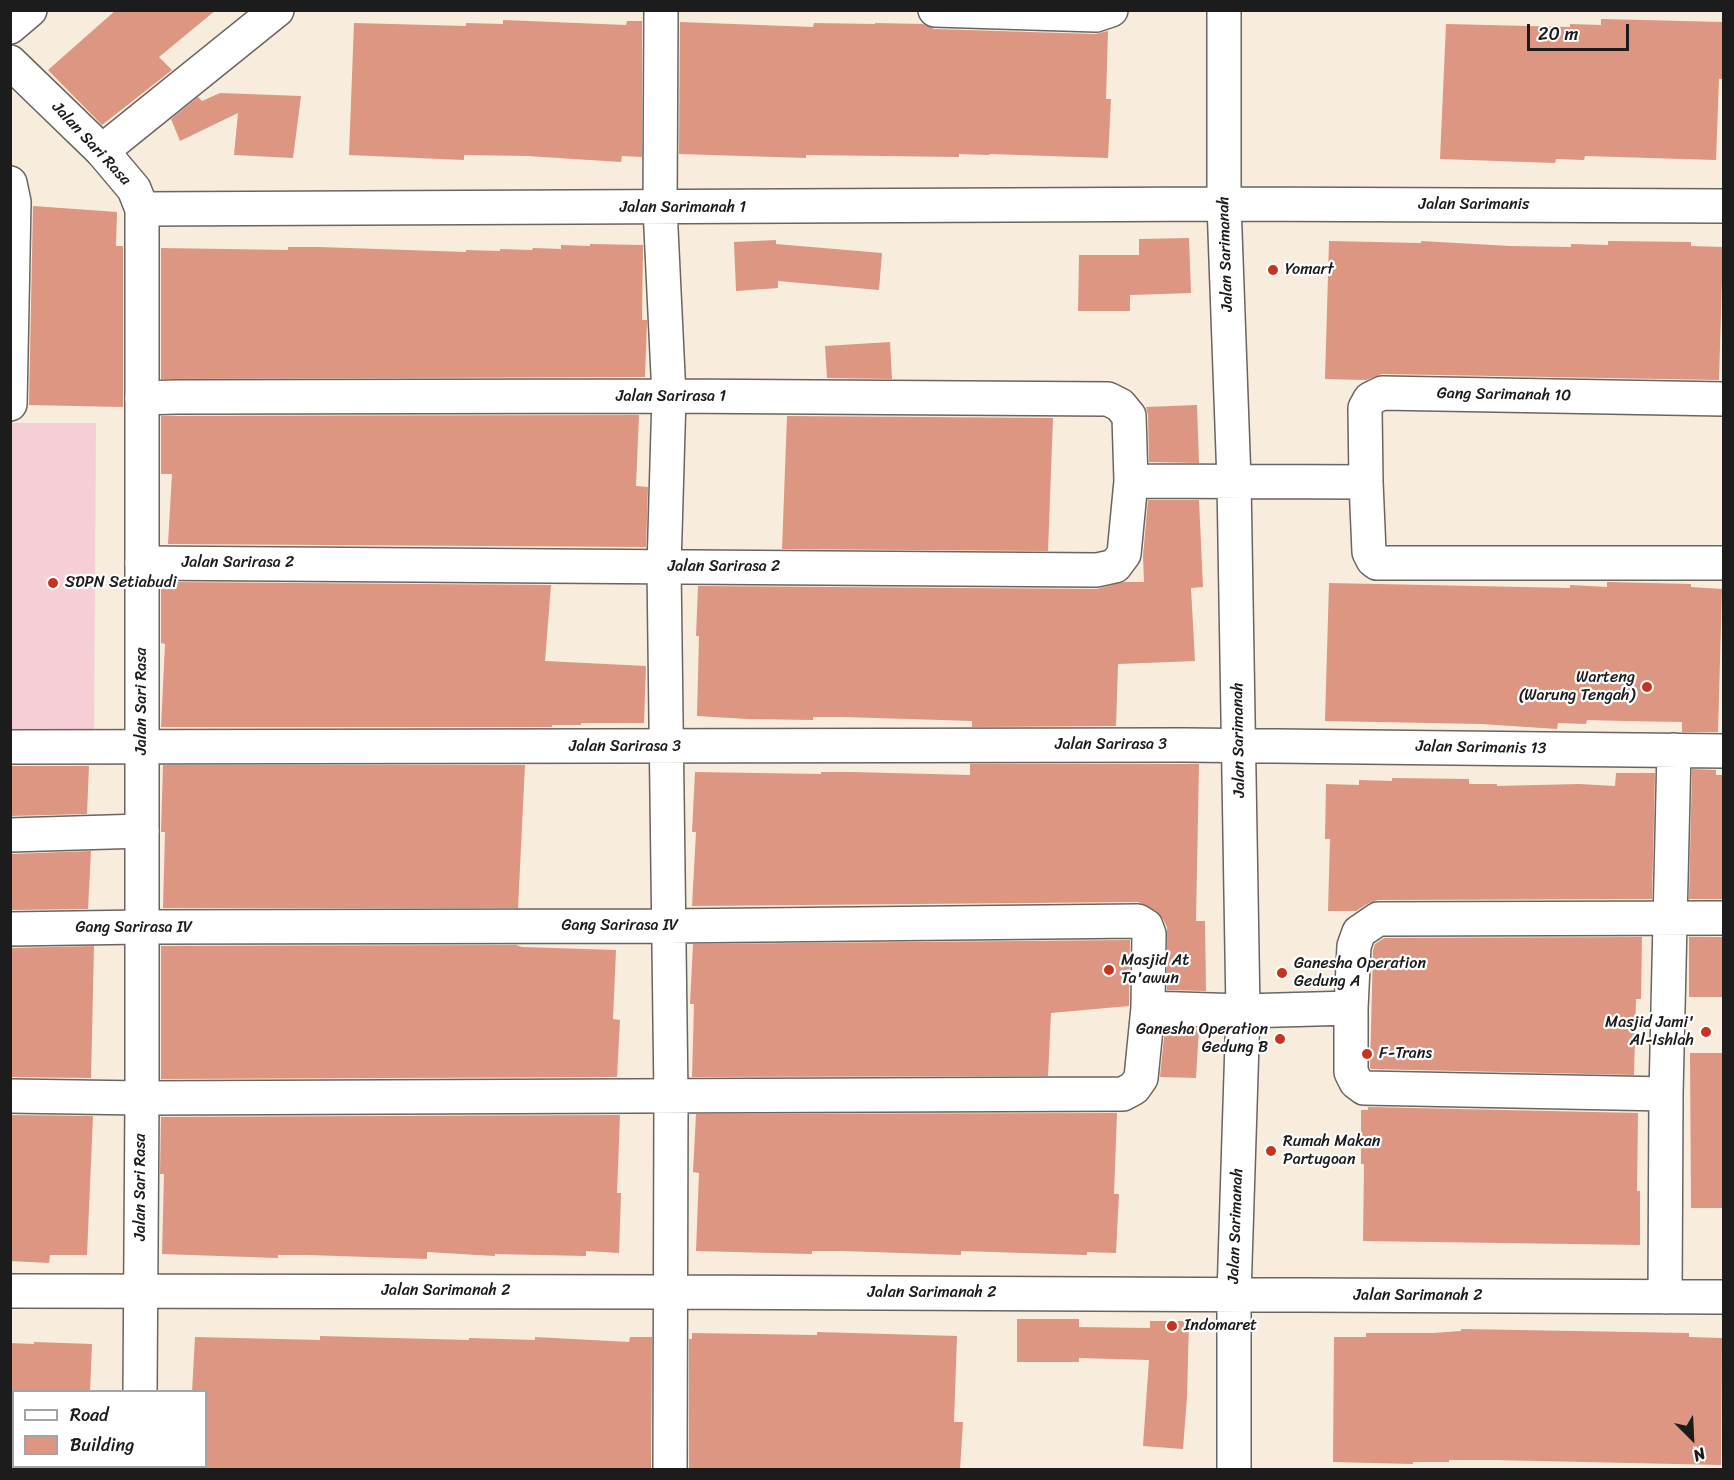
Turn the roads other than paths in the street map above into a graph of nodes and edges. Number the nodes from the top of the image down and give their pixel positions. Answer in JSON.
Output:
{"nodes":[{"id":1,"x":30,"y":10,"type":"edge"},
{"id":2,"x":277,"y":10,"type":"edge"},
{"id":3,"x":661,"y":10,"type":"edge"},
{"id":4,"x":935,"y":10,"type":"edge"},
{"id":5,"x":1111,"y":10,"type":"edge"},
{"id":6,"x":1224,"y":10,"type":"edge"},
{"id":7,"x":10,"y":27,"type":"edge"},
{"id":8,"x":10,"y":62,"type":"edge"},
{"id":9,"x":102,"y":151,"type":"junction"},
{"id":10,"x":10,"y":183,"type":"edge"},
{"id":11,"x":1224,"y":204,"type":"junction"},
{"id":12,"x":1724,"y":206,"type":"edge"},
{"id":13,"x":660,"y":208,"type":"junction"},
{"id":14,"x":142,"y":209,"type":"junction"},
{"id":15,"x":669,"y":396,"type":"junction"},
{"id":16,"x":142,"y":398,"type":"junction"},
{"id":17,"x":1724,"y":399,"type":"edge"},
{"id":18,"x":10,"y":404,"type":"edge"},
{"id":19,"x":1234,"y":481,"type":"junction"},
{"id":20,"x":1131,"y":482,"type":"junction"},
{"id":21,"x":1366,"y":482,"type":"junction"},
{"id":22,"x":142,"y":562,"type":"junction"},
{"id":23,"x":1724,"y":563,"type":"edge"},
{"id":24,"x":664,"y":567,"type":"junction"},
{"id":25,"x":141,"y":746,"type":"junction"},
{"id":26,"x":1239,"y":746,"type":"junction"},
{"id":27,"x":10,"y":747,"type":"edge"},
{"id":28,"x":665,"y":747,"type":"junction"},
{"id":29,"x":1674,"y":750,"type":"junction"},
{"id":30,"x":1724,"y":751,"type":"edge"},
{"id":31,"x":142,"y":831,"type":"junction"},
{"id":32,"x":10,"y":835,"type":"edge"},
{"id":33,"x":1671,"y":918,"type":"junction"},
{"id":34,"x":1724,"y":918,"type":"edge"},
{"id":35,"x":668,"y":926,"type":"junction"},
{"id":36,"x":142,"y":927,"type":"junction"},
{"id":37,"x":10,"y":929,"type":"edge"},
{"id":38,"x":1148,"y":1008,"type":"junction"},
{"id":39,"x":1351,"y":1008,"type":"junction"},
{"id":40,"x":1243,"y":1011,"type":"junction"},
{"id":41,"x":1666,"y":1094,"type":"junction"},
{"id":42,"x":10,"y":1096,"type":"edge"},
{"id":43,"x":671,"y":1097,"type":"junction"},
{"id":44,"x":142,"y":1098,"type":"junction"},
{"id":45,"x":141,"y":1290,"type":"junction"},
{"id":46,"x":10,"y":1291,"type":"edge"},
{"id":47,"x":671,"y":1292,"type":"junction"},
{"id":48,"x":1234,"y":1295,"type":"junction"},
{"id":49,"x":1665,"y":1297,"type":"junction"},
{"id":50,"x":1724,"y":1297,"type":"edge"},
{"id":51,"x":140,"y":1390,"type":"edge"},
{"id":52,"x":670,"y":1470,"type":"edge"},
{"id":53,"x":1234,"y":1470,"type":"edge"}],
"edges":[{"from":1,"to":7,"type":"street"},
{"from":2,"to":9,"type":"street"},
{"from":3,"to":13,"type":"street"},
{"from":4,"to":5,"type":"street"},
{"from":6,"to":11,"type":"street","name":"Jalan Sarimanah"},
{"from":8,"to":9,"type":"street","name":"Jalan Sari Rasa"},
{"from":9,"to":14,"type":"street","name":"Jalan Sari Rasa"},
{"from":10,"to":18,"type":"street"},
{"from":11,"to":12,"type":"street","name":"Jalan Sarimanis"},
{"from":11,"to":13,"type":"street","name":"Jalan Sarimanah 1"},
{"from":11,"to":19,"type":"street","name":"Jalan Sarimanah"},
{"from":13,"to":14,"type":"street","name":"Jalan Sarimanah 1"},
{"from":13,"to":15,"type":"street"},
{"from":14,"to":16,"type":"street","name":"Jalan Sari Rasa"},
{"from":15,"to":16,"type":"street","name":"Jalan Sarirasa 1"},
{"from":15,"to":20,"type":"street","name":"Jalan Sarirasa 1"},
{"from":15,"to":24,"type":"street"},
{"from":16,"to":22,"type":"street","name":"Jalan Sari Rasa"},
{"from":17,"to":21,"type":"street","name":"Gang Sarimanah 10"},
{"from":19,"to":20,"type":"street"},
{"from":19,"to":21,"type":"street"},
{"from":19,"to":26,"type":"street","name":"Jalan Sarimanah"},
{"from":20,"to":24,"type":"street","name":"Jalan Sarirasa 2"},
{"from":21,"to":23,"type":"street","name":"Gang Sarimanah 10"},
{"from":22,"to":24,"type":"street","name":"Jalan Sarirasa 2"},
{"from":22,"to":25,"type":"street","name":"Jalan Sari Rasa"},
{"from":24,"to":28,"type":"street"},
{"from":25,"to":27,"type":"street","name":"Jalan Sarirasa 3"},
{"from":25,"to":28,"type":"street","name":"Jalan Sarirasa 3"},
{"from":25,"to":31,"type":"street","name":"Jalan Sari Rasa"},
{"from":26,"to":28,"type":"street","name":"Jalan Sarirasa 3"},
{"from":26,"to":29,"type":"street","name":"Jalan Sarimanis 13"},
{"from":26,"to":40,"type":"street","name":"Jalan Sarimanah"},
{"from":28,"to":35,"type":"street"},
{"from":29,"to":30,"type":"street","name":"Jalan Sarimanis 13"},
{"from":29,"to":33,"type":"street"},
{"from":31,"to":32,"type":"street"},
{"from":31,"to":36,"type":"street","name":"Jalan Sari Rasa"},
{"from":33,"to":34,"type":"street"},
{"from":33,"to":39,"type":"street"},
{"from":33,"to":41,"type":"street"},
{"from":35,"to":36,"type":"street","name":"Gang Sarirasa IV"},
{"from":35,"to":38,"type":"street","name":"Gang Sarirasa IV"},
{"from":35,"to":43,"type":"street"},
{"from":36,"to":37,"type":"street","name":"Gang Sarirasa IV"},
{"from":36,"to":44,"type":"street","name":"Jalan Sari Rasa"},
{"from":38,"to":40,"type":"street"},
{"from":38,"to":43,"type":"street"},
{"from":39,"to":40,"type":"street"},
{"from":39,"to":41,"type":"street"},
{"from":40,"to":48,"type":"street","name":"Jalan Sarimanah"},
{"from":41,"to":49,"type":"street"},
{"from":42,"to":44,"type":"street"},
{"from":43,"to":44,"type":"street"},
{"from":43,"to":47,"type":"street"},
{"from":44,"to":45,"type":"street","name":"Jalan Sari Rasa"},
{"from":45,"to":46,"type":"street","name":"Jalan Sarimanah 2"},
{"from":45,"to":47,"type":"street","name":"Jalan Sarimanah 2"},
{"from":45,"to":51,"type":"street","name":"Jalan Sari Rasa"},
{"from":47,"to":48,"type":"street","name":"Jalan Sarimanah 2"},
{"from":47,"to":52,"type":"street"},
{"from":48,"to":49,"type":"street","name":"Jalan Sarimanah 2"},
{"from":48,"to":53,"type":"street","name":"Jalan Sarimanah"},
{"from":49,"to":50,"type":"street","name":"Jalan Sarimanah 2"}]}
